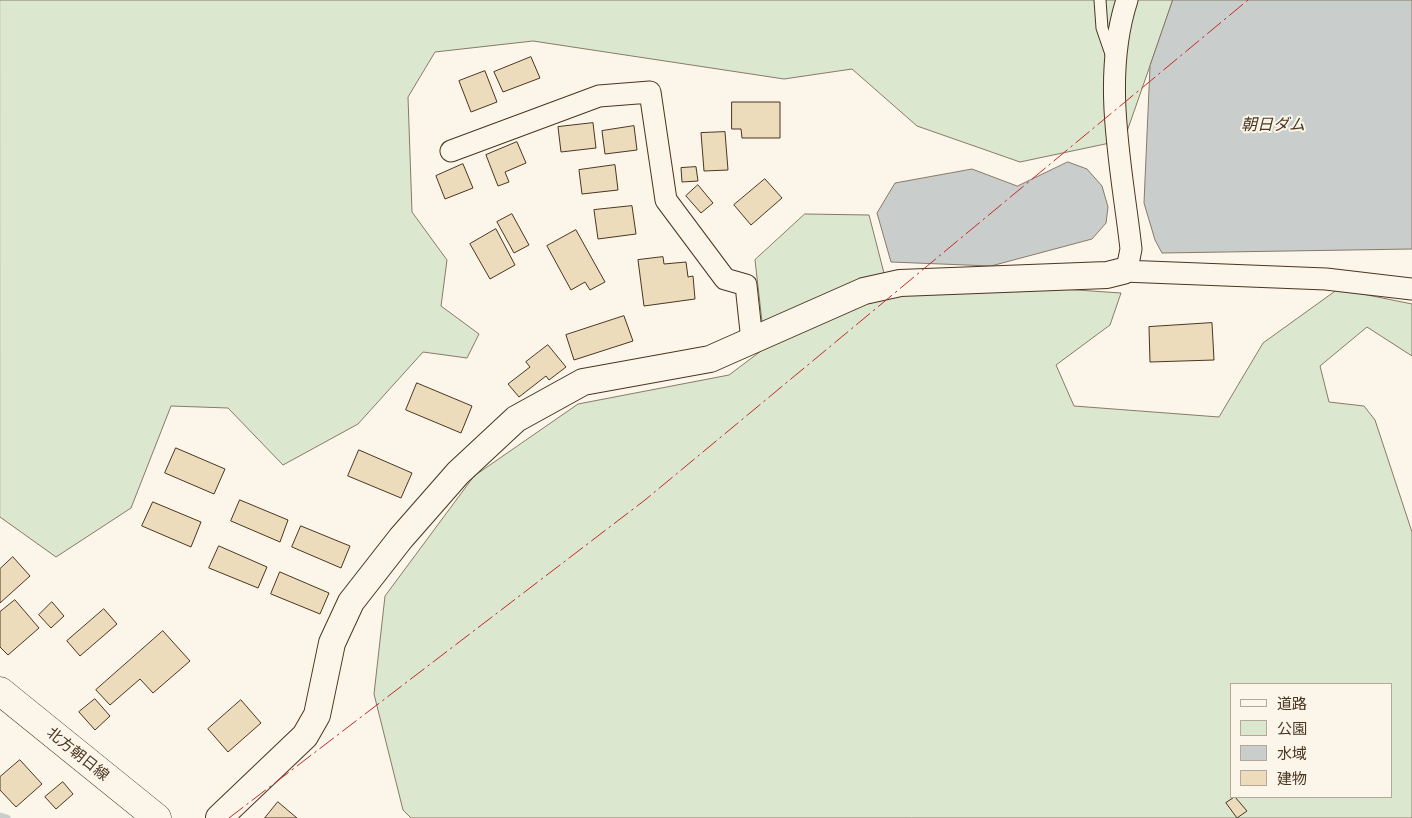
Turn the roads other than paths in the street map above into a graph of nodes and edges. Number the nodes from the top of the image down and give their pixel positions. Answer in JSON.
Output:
{"nodes":[{"id":1,"x":1100,"y":0,"type":"edge"},
{"id":2,"x":1127,"y":0,"type":"edge"},
{"id":3,"x":1115,"y":63,"type":"junction"},
{"id":4,"x":452,"y":151,"type":"dead end"},
{"id":5,"x":1124,"y":272,"type":"junction"},
{"id":6,"x":1412,"y":289,"type":"edge"},
{"id":7,"x":752,"y":341,"type":"junction"},
{"id":8,"x":0,"y":691,"type":"edge"},
{"id":9,"x":157,"y":818,"type":"edge"},
{"id":10,"x":218,"y":818,"type":"edge"}],
"edges":[{"from":1,"to":3,"type":"lane"},
{"from":2,"to":3,"type":"street"},
{"from":3,"to":5,"type":"street"},
{"from":4,"to":7,"type":"street"},
{"from":5,"to":6,"type":"street"},
{"from":5,"to":7,"type":"street"},
{"from":7,"to":10,"type":"street"},
{"from":8,"to":9,"type":"main road","name":"北方朝日線"}]}
